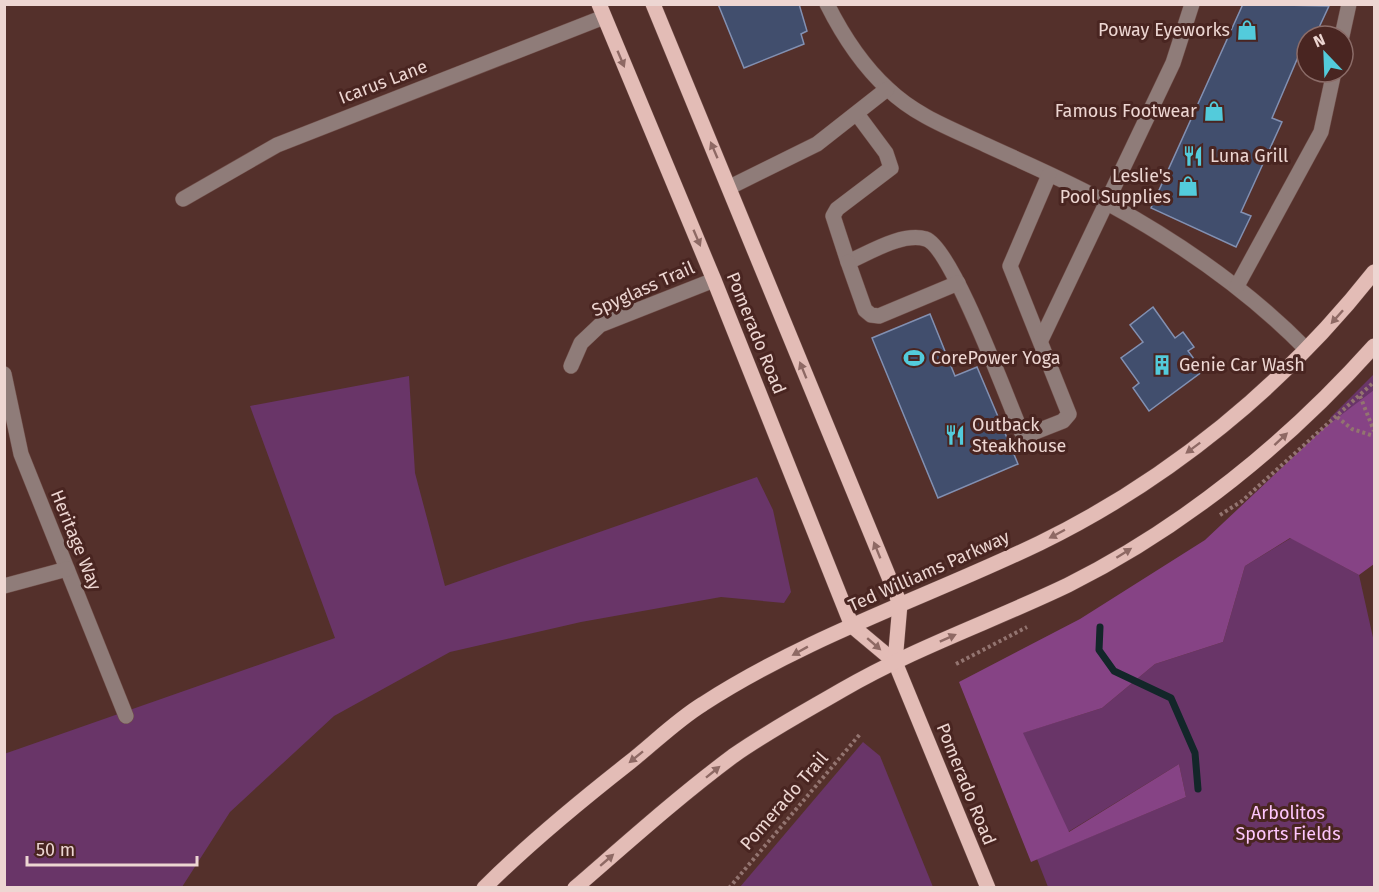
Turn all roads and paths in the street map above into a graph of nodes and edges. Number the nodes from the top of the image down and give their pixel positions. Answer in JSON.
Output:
{"nodes":[{"id":1,"x":653,"y":4,"type":"edge"},
{"id":2,"x":826,"y":4,"type":"edge"},
{"id":3,"x":1192,"y":4,"type":"edge"},
{"id":4,"x":1349,"y":4,"type":"edge"},
{"id":5,"x":601,"y":10,"type":"edge"},
{"id":6,"x":1345,"y":24,"type":"edge"},
{"id":7,"x":1331,"y":84,"type":"edge"},
{"id":8,"x":887,"y":89,"type":"junction"},
{"id":9,"x":857,"y":114,"type":"junction"},
{"id":10,"x":1049,"y":175,"type":"junction"},
{"id":11,"x":730,"y":187,"type":"junction"},
{"id":12,"x":183,"y":199,"type":"dead end"},
{"id":13,"x":1108,"y":203,"type":"junction"},
{"id":14,"x":848,"y":262,"type":"junction"},
{"id":15,"x":1374,"y":272,"type":"edge"},
{"id":16,"x":714,"y":280,"type":"junction"},
{"id":17,"x":958,"y":283,"type":"junction"},
{"id":18,"x":1237,"y":286,"type":"junction"},
{"id":19,"x":1041,"y":340,"type":"junction"},
{"id":20,"x":1374,"y":346,"type":"edge"},
{"id":21,"x":1306,"y":349,"type":"junction"},
{"id":22,"x":571,"y":366,"type":"dead end"},
{"id":23,"x":4,"y":374,"type":"edge"},
{"id":24,"x":1360,"y":396,"type":"dead end"},
{"id":25,"x":1337,"y":417,"type":"dead end"},
{"id":26,"x":1374,"y":434,"type":"edge"},
{"id":27,"x":67,"y":569,"type":"junction"},
{"id":28,"x":4,"y":586,"type":"edge"},
{"id":29,"x":900,"y":604,"type":"junction"},
{"id":30,"x":852,"y":626,"type":"junction"},
{"id":31,"x":895,"y":662,"type":"junction"},
{"id":32,"x":126,"y":716,"type":"dead end"},
{"id":33,"x":861,"y":733,"type":"dead end"},
{"id":34,"x":484,"y":888,"type":"edge"},
{"id":35,"x":575,"y":888,"type":"edge"},
{"id":36,"x":729,"y":888,"type":"edge"},
{"id":37,"x":988,"y":888,"type":"edge"}],
"edges":[{"from":11,"to":1,"type":"main road","name":"Pomerado Road","one_way":true},
{"from":2,"to":8,"type":"street"},
{"from":3,"to":13,"type":"street"},
{"from":4,"to":6,"type":"street"},
{"from":5,"to":12,"type":"street","name":"Icarus Lane"},
{"from":5,"to":16,"type":"main road","name":"Pomerado Road","one_way":true},
{"from":7,"to":18,"type":"street"},
{"from":8,"to":9,"type":"street"},
{"from":8,"to":10,"type":"street"},
{"from":9,"to":11,"type":"street"},
{"from":9,"to":14,"type":"street"},
{"from":10,"to":13,"type":"street"},
{"from":10,"to":19,"type":"street"},
{"from":29,"to":11,"type":"main road","name":"Pomerado Road","one_way":true},
{"from":13,"to":18,"type":"street"},
{"from":13,"to":19,"type":"street"},
{"from":14,"to":17,"type":"street"},
{"from":14,"to":17,"type":"street"},
{"from":15,"to":21,"type":"main road","name":"Ted Williams Parkway","one_way":true},
{"from":16,"to":22,"type":"street","name":"Spyglass Trail"},
{"from":16,"to":30,"type":"main road","name":"Pomerado Road"},
{"from":17,"to":19,"type":"street"},
{"from":18,"to":21,"type":"street"},
{"from":31,"to":20,"type":"main road","one_way":true},
{"from":21,"to":29,"type":"main road","name":"Ted Williams Parkway","one_way":true},
{"from":23,"to":27,"type":"street","name":"Heritage Way"},
{"from":24,"to":26,"type":"path"},
{"from":25,"to":26,"type":"path"},
{"from":27,"to":28,"type":"street"},
{"from":27,"to":32,"type":"street","name":"Heritage Way"},
{"from":29,"to":30,"type":"main road","name":"Ted Williams Parkway"},
{"from":29,"to":31,"type":"main road","name":"Pomerado Road"},
{"from":30,"to":31,"type":"main road","name":"Pomerado Road","one_way":true},
{"from":30,"to":34,"type":"main road","name":"Ted Williams Parkway","one_way":true},
{"from":35,"to":31,"type":"main road","one_way":true},
{"from":31,"to":37,"type":"main road","name":"Pomerado Road"},
{"from":33,"to":36,"type":"path","name":"Pomerado Trail"}]}
